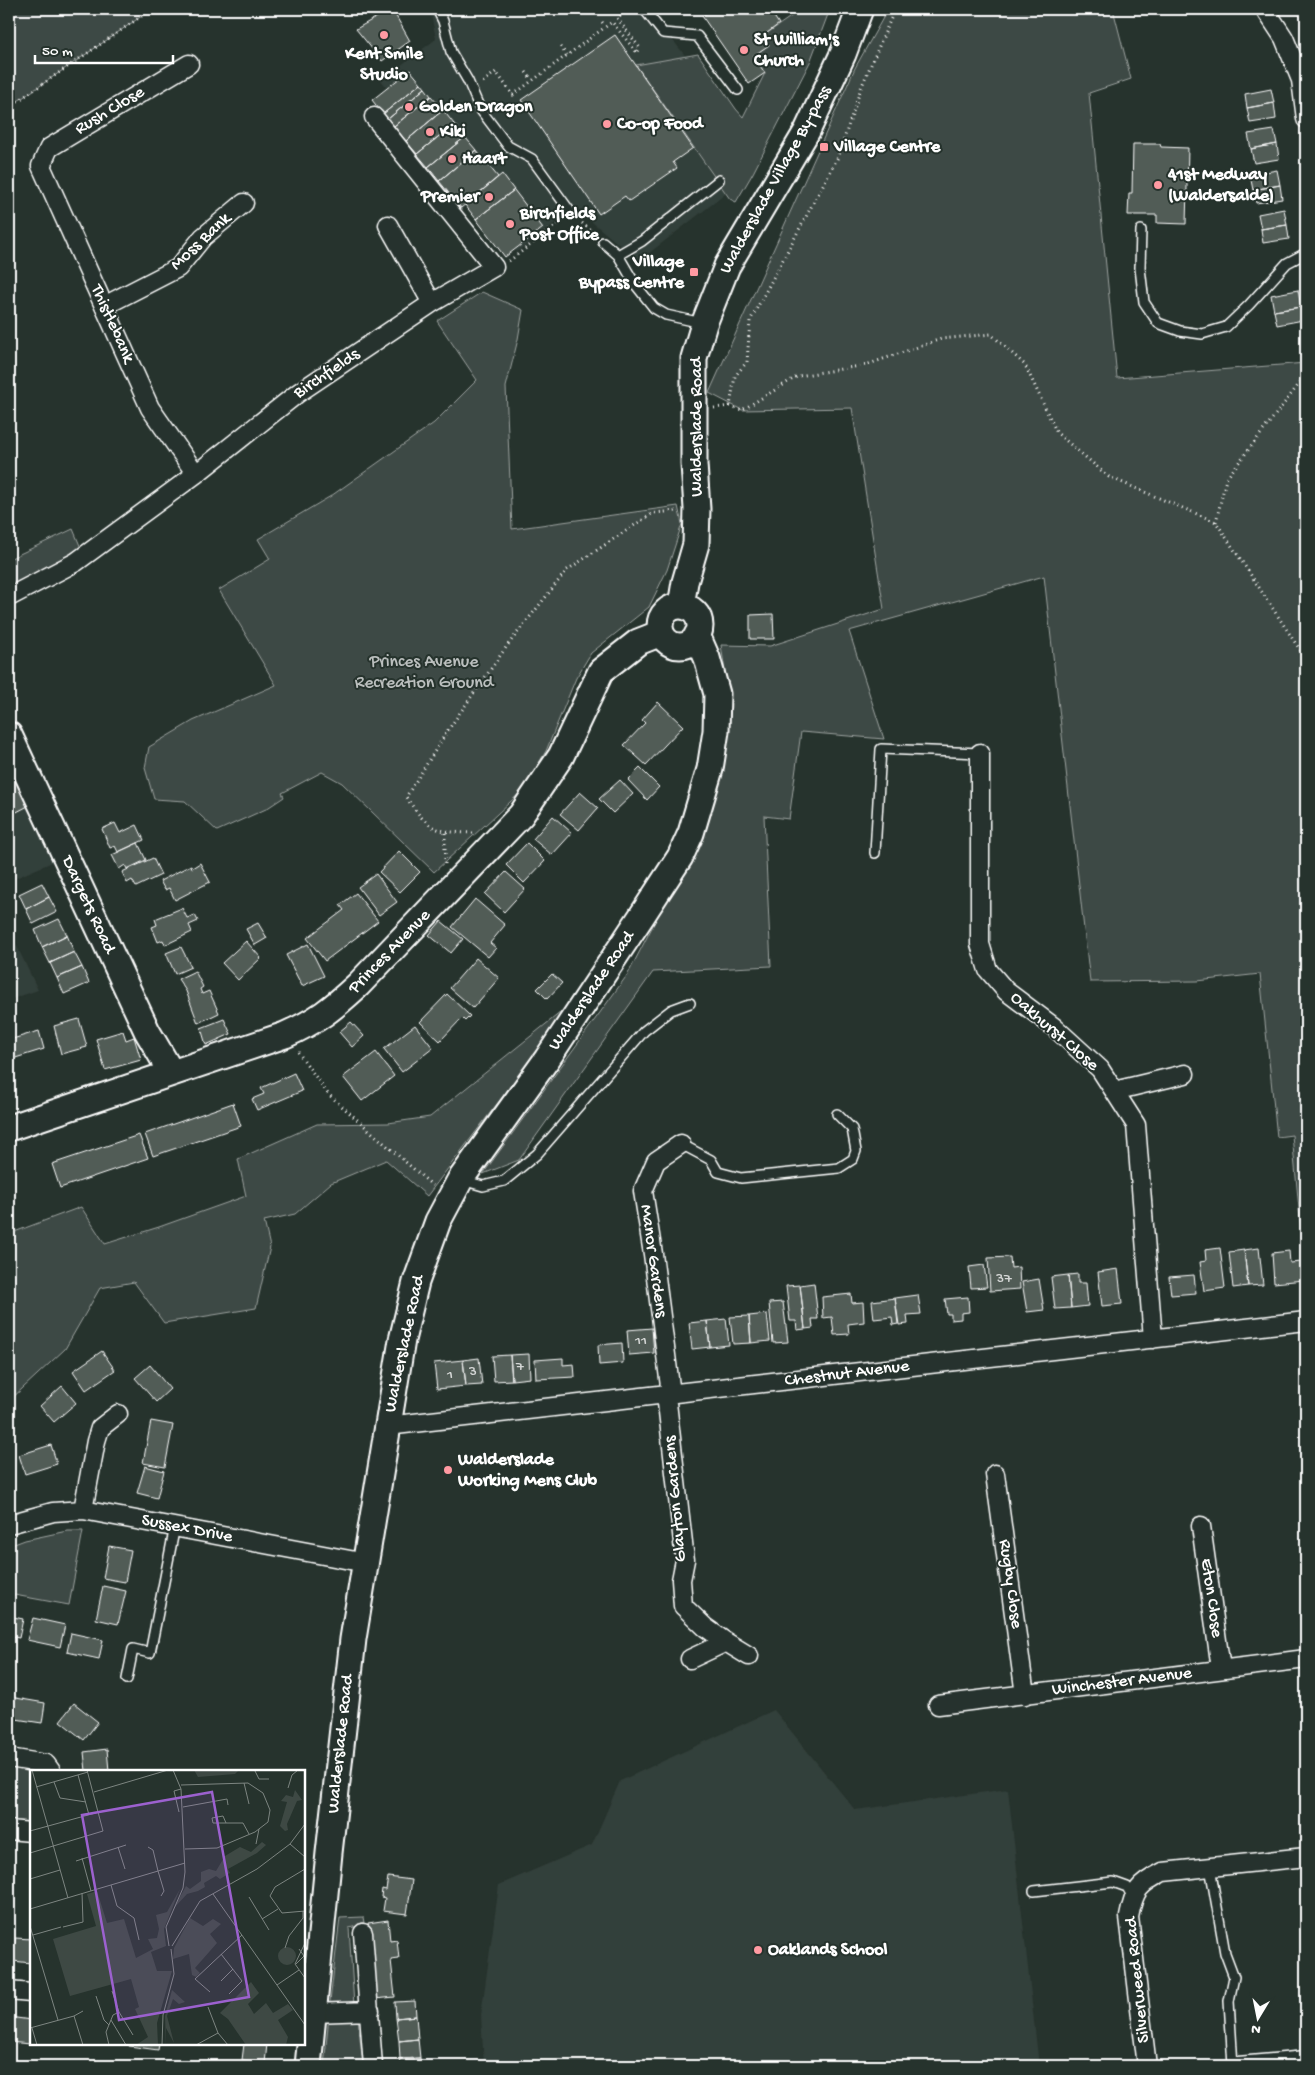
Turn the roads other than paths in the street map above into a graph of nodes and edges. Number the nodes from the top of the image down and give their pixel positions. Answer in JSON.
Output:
{"nodes":[{"id":1,"x":437,"y":9,"type":"edge"},
{"id":2,"x":644,"y":9,"type":"edge"},
{"id":3,"x":860,"y":9,"type":"edge"},
{"id":4,"x":1265,"y":9,"type":"edge"},
{"id":5,"x":189,"y":64,"type":"dead end"},
{"id":6,"x":1304,"y":80,"type":"edge"},
{"id":7,"x":738,"y":90,"type":"dead end"},
{"id":8,"x":374,"y":117,"type":"dead end"},
{"id":9,"x":1306,"y":119,"type":"edge"},
{"id":10,"x":41,"y":166,"type":"joint"},
{"id":11,"x":719,"y":180,"type":"dead end"},
{"id":12,"x":244,"y":203,"type":"dead end"},
{"id":13,"x":572,"y":214,"type":"road end"},
{"id":14,"x":388,"y":225,"type":"dead end"},
{"id":15,"x":1141,"y":230,"type":"dead end"},
{"id":16,"x":603,"y":242,"type":"road end"},
{"id":17,"x":1306,"y":253,"type":"edge"},
{"id":18,"x":618,"y":255,"type":"junction"},
{"id":19,"x":432,"y":303,"type":"junction"},
{"id":20,"x":104,"y":306,"type":"junction"},
{"id":21,"x":704,"y":324,"type":"junction"},
{"id":22,"x":196,"y":474,"type":"junction"},
{"id":23,"x":9,"y":597,"type":"edge"},
{"id":24,"x":681,"y":606,"type":"junction"},
{"id":25,"x":661,"y":633,"type":"junction"},
{"id":26,"x":698,"y":635,"type":"junction"},
{"id":27,"x":9,"y":735,"type":"edge"},
{"id":28,"x":980,"y":753,"type":"joint"},
{"id":29,"x":875,"y":853,"type":"dead end"},
{"id":30,"x":690,"y":1003,"type":"dead end"},
{"id":31,"x":171,"y":1072,"type":"junction"},
{"id":32,"x":1185,"y":1074,"type":"dead end"},
{"id":33,"x":1114,"y":1091,"type":"junction"},
{"id":34,"x":837,"y":1114,"type":"dead end"},
{"id":35,"x":9,"y":1128,"type":"edge"},
{"id":36,"x":680,"y":1144,"type":"joint"},
{"id":37,"x":454,"y":1190,"type":"junction"},
{"id":38,"x":1306,"y":1321,"type":"edge"},
{"id":39,"x":1153,"y":1339,"type":"junction"},
{"id":40,"x":669,"y":1394,"type":"junction"},
{"id":41,"x":118,"y":1414,"type":"dead end"},
{"id":42,"x":388,"y":1426,"type":"junction"},
{"id":43,"x":995,"y":1474,"type":"dead end"},
{"id":44,"x":84,"y":1510,"type":"junction"},
{"id":45,"x":9,"y":1524,"type":"edge"},
{"id":46,"x":175,"y":1526,"type":"junction"},
{"id":47,"x":1201,"y":1526,"type":"dead end"},
{"id":48,"x":366,"y":1563,"type":"junction"},
{"id":49,"x":726,"y":1642,"type":"junction"},
{"id":50,"x":748,"y":1656,"type":"dead end"},
{"id":51,"x":690,"y":1659,"type":"dead end"},
{"id":52,"x":1306,"y":1659,"type":"edge"},
{"id":53,"x":1222,"y":1669,"type":"junction"},
{"id":54,"x":127,"y":1679,"type":"dead end"},
{"id":55,"x":1025,"y":1695,"type":"junction"},
{"id":56,"x":938,"y":1705,"type":"dead end"},
{"id":57,"x":9,"y":1758,"type":"edge"},
{"id":58,"x":49,"y":1770,"type":"edge"},
{"id":59,"x":9,"y":1830,"type":"edge"},
{"id":60,"x":30,"y":1832,"type":"edge"},
{"id":61,"x":1306,"y":1857,"type":"edge"},
{"id":62,"x":1210,"y":1867,"type":"junction"},
{"id":63,"x":1034,"y":1891,"type":"dead end"},
{"id":64,"x":1133,"y":1898,"type":"junction"},
{"id":65,"x":363,"y":1933,"type":"dead end"},
{"id":66,"x":310,"y":1978,"type":"edge"},
{"id":67,"x":9,"y":1991,"type":"edge"},
{"id":68,"x":30,"y":1993,"type":"edge"},
{"id":69,"x":370,"y":2011,"type":"junction"},
{"id":70,"x":313,"y":2013,"type":"junction"},
{"id":71,"x":1306,"y":2060,"type":"edge"},
{"id":72,"x":308,"y":2066,"type":"edge"},
{"id":73,"x":373,"y":2066,"type":"edge"},
{"id":74,"x":1146,"y":2066,"type":"edge"},
{"id":75,"x":1242,"y":2066,"type":"edge"}],
"edges":[{"from":1,"to":13,"type":"lane"},
{"from":2,"to":7,"type":"lane"},
{"from":3,"to":21,"type":"street","name":"Walderslade Village By-pass"},
{"from":4,"to":6,"type":"street"},
{"from":5,"to":10,"type":"street","name":"Rush Close"},
{"from":6,"to":9,"type":"street"},
{"from":8,"to":19,"type":"street","name":"Birchfields"},
{"from":10,"to":20,"type":"street","name":"Thistlebank"},
{"from":11,"to":18,"type":"lane"},
{"from":12,"to":20,"type":"street","name":"Moss Bank"},
{"from":14,"to":19,"type":"street"},
{"from":15,"to":17,"type":"lane"},
{"from":16,"to":18,"type":"lane"},
{"from":18,"to":21,"type":"lane"},
{"from":19,"to":22,"type":"street","name":"Birchfields"},
{"from":20,"to":22,"type":"street","name":"Thistlebank"},
{"from":21,"to":24,"type":"street","name":"Walderslade Road"},
{"from":22,"to":23,"type":"street","name":"Birchfields"},
{"from":24,"to":25,"type":"street"},
{"from":24,"to":26,"type":"street"},
{"from":25,"to":26,"type":"street"},
{"from":25,"to":31,"type":"street","name":"Princes Avenue"},
{"from":26,"to":37,"type":"street","name":"Walderslade Road"},
{"from":27,"to":31,"type":"street","name":"Dargets Road"},
{"from":28,"to":29,"type":"lane"},
{"from":28,"to":33,"type":"street","name":"Oakhurst Close"},
{"from":30,"to":37,"type":"lane"},
{"from":31,"to":35,"type":"street","name":"Princes Avenue"},
{"from":32,"to":33,"type":"street"},
{"from":33,"to":39,"type":"street","name":"Oakhurst Close"},
{"from":34,"to":36,"type":"lane"},
{"from":36,"to":40,"type":"street","name":"Manor Gardens"},
{"from":37,"to":42,"type":"street","name":"Walderslade Road"},
{"from":38,"to":39,"type":"street","name":"Chestnut Avenue"},
{"from":39,"to":40,"type":"street","name":"Chestnut Avenue"},
{"from":40,"to":42,"type":"street","name":"Chestnut Avenue"},
{"from":40,"to":49,"type":"street","name":"Glayton Gardens"},
{"from":41,"to":44,"type":"street"},
{"from":42,"to":48,"type":"street","name":"Walderslade Road"},
{"from":43,"to":55,"type":"street","name":"Rugby Close"},
{"from":44,"to":45,"type":"street","name":"Sussex Drive"},
{"from":44,"to":46,"type":"street","name":"Sussex Drive"},
{"from":46,"to":48,"type":"street","name":"Sussex Drive"},
{"from":46,"to":54,"type":"lane"},
{"from":47,"to":53,"type":"street","name":"Eton Close"},
{"from":48,"to":66,"type":"street","name":"Walderslade Road"},
{"from":49,"to":50,"type":"street","name":"Glayton Gardens"},
{"from":49,"to":51,"type":"street"},
{"from":52,"to":53,"type":"street","name":"Winchester Avenue"},
{"from":53,"to":55,"type":"street","name":"Winchester Avenue"},
{"from":55,"to":56,"type":"street","name":"Winchester Avenue"},
{"from":57,"to":58,"type":"street"},
{"from":59,"to":60,"type":"street"},
{"from":61,"to":62,"type":"street","name":"Silverweed Road"},
{"from":62,"to":64,"type":"street","name":"Silverweed Road"},
{"from":62,"to":75,"type":"lane"},
{"from":63,"to":64,"type":"lane"},
{"from":64,"to":74,"type":"street","name":"Silverweed Road"},
{"from":65,"to":69,"type":"street"},
{"from":66,"to":70,"type":"street","name":"Walderslade Road"},
{"from":67,"to":68,"type":"street"},
{"from":69,"to":70,"type":"street"},
{"from":69,"to":73,"type":"street"},
{"from":70,"to":72,"type":"street","name":"Walderslade Road"},
{"from":71,"to":75,"type":"street"}]}
